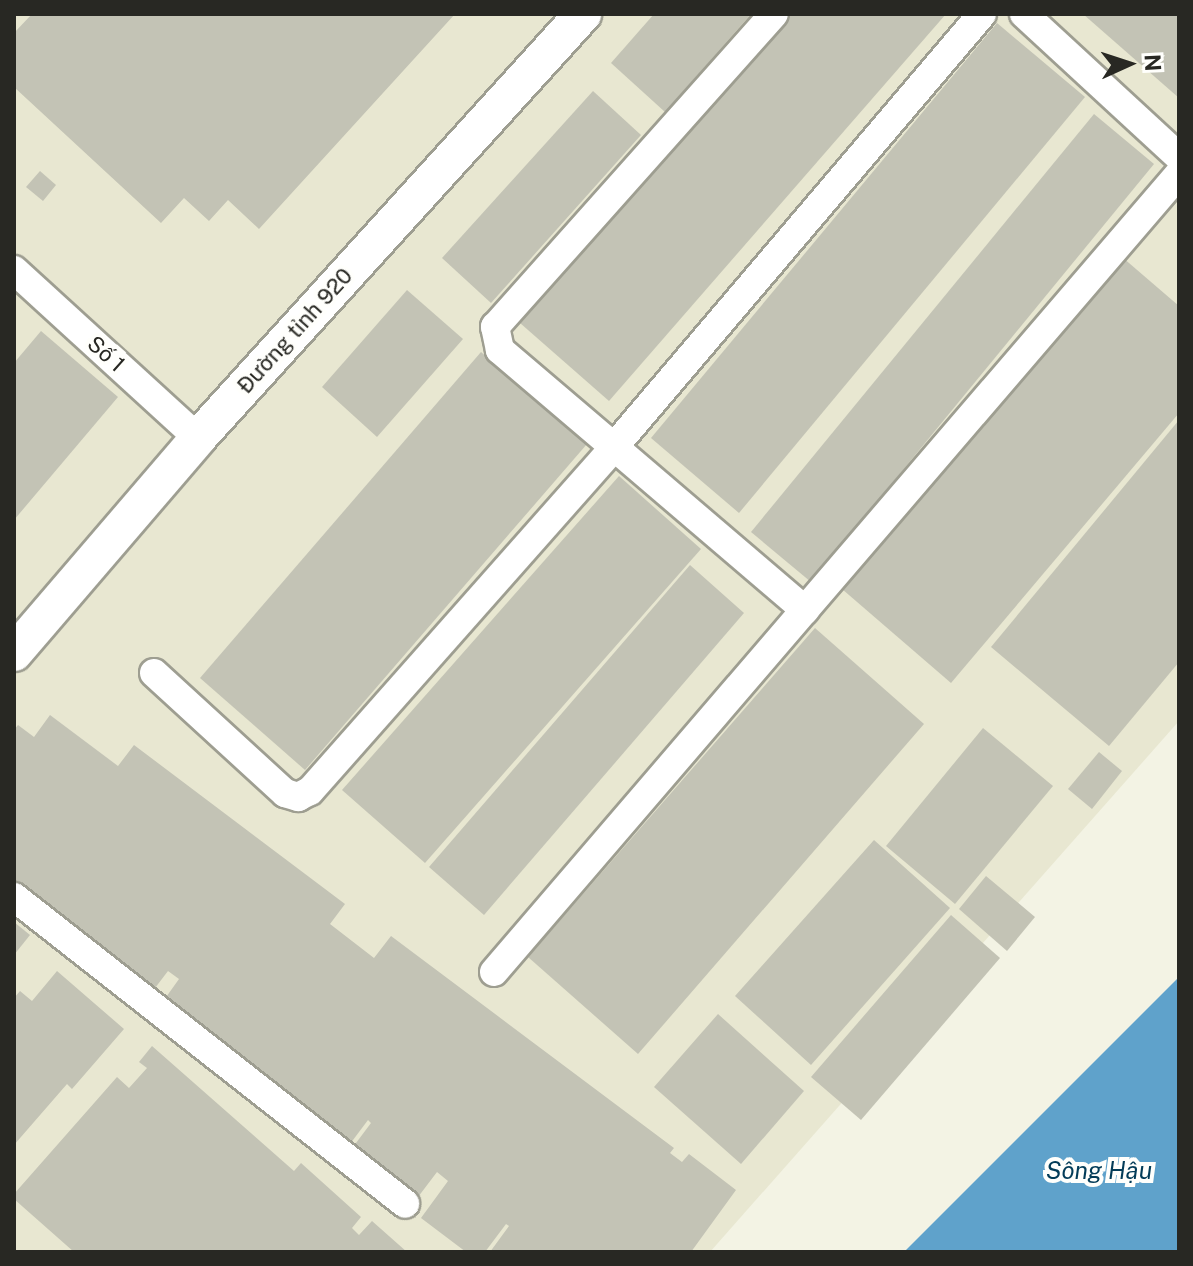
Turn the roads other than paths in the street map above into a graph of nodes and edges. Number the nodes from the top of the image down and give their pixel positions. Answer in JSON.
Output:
{"nodes":[{"id":1,"x":583,"y":14,"type":"edge"},
{"id":2,"x":774,"y":14,"type":"edge"},
{"id":3,"x":982,"y":14,"type":"edge"},
{"id":4,"x":1024,"y":14,"type":"edge"},
{"id":5,"x":1179,"y":157,"type":"edge"},
{"id":6,"x":1179,"y":174,"type":"edge"},
{"id":7,"x":14,"y":270,"type":"edge"},
{"id":8,"x":198,"y":438,"type":"junction"},
{"id":9,"x":614,"y":447,"type":"junction"},
{"id":10,"x":805,"y":610,"type":"junction"},
{"id":11,"x":14,"y":653,"type":"edge"},
{"id":12,"x":154,"y":673,"type":"dead end"},
{"id":13,"x":14,"y":897,"type":"edge"},
{"id":14,"x":494,"y":972,"type":"dead end"},
{"id":15,"x":405,"y":1204,"type":"dead end"}],
"edges":[{"from":1,"to":8,"type":"main road","name":"Đường tỉnh 920"},
{"from":2,"to":9,"type":"street"},
{"from":3,"to":9,"type":"street"},
{"from":4,"to":5,"type":"street"},
{"from":6,"to":10,"type":"street"},
{"from":7,"to":8,"type":"street","name":"Số 1"},
{"from":8,"to":11,"type":"main road","name":"Đường tỉnh 920"},
{"from":9,"to":10,"type":"street"},
{"from":9,"to":12,"type":"street"},
{"from":10,"to":14,"type":"street"},
{"from":13,"to":15,"type":"street"}]}
